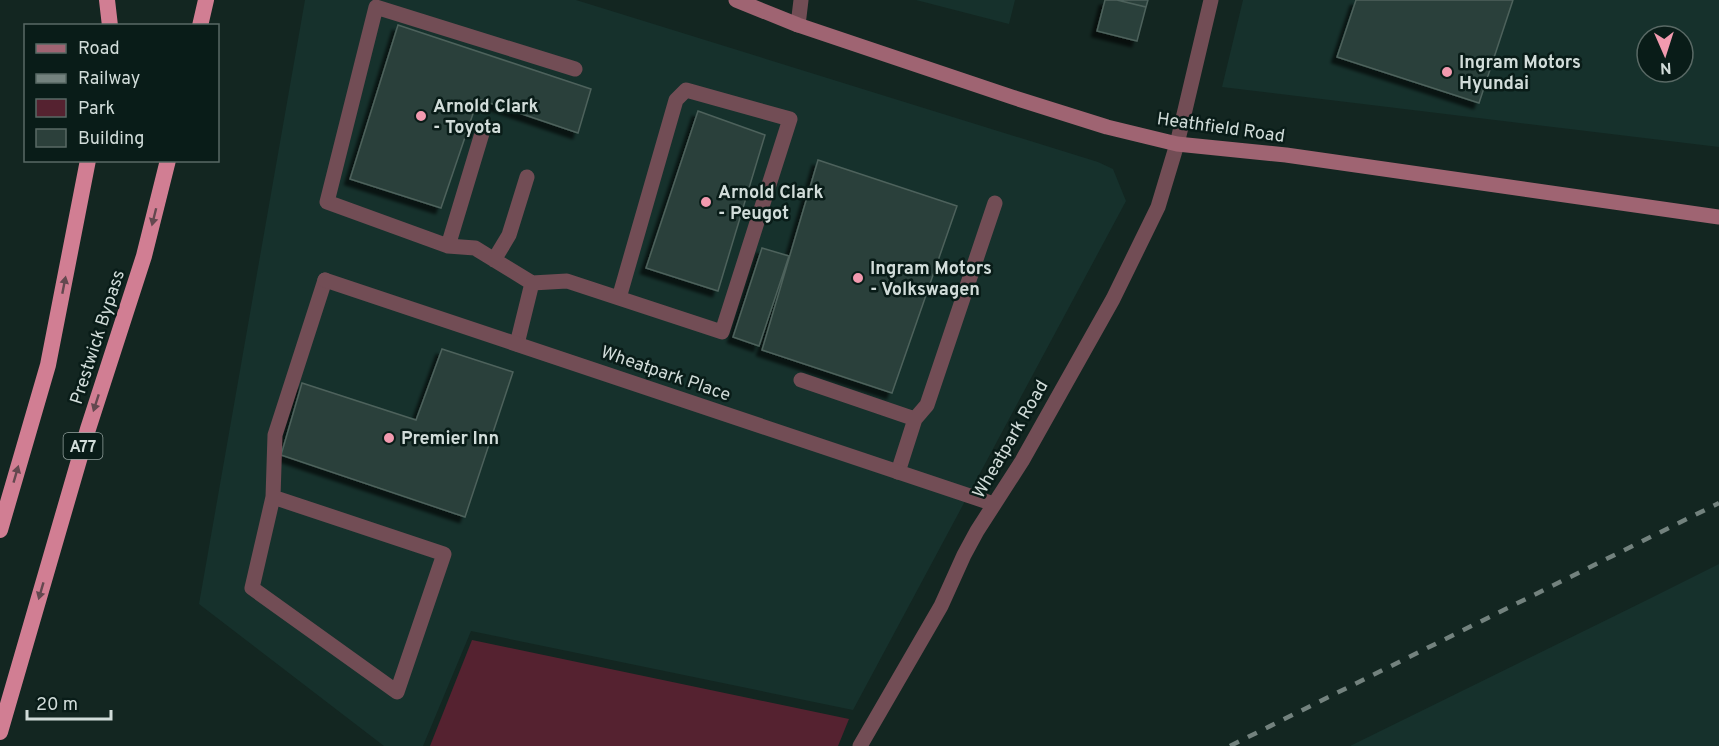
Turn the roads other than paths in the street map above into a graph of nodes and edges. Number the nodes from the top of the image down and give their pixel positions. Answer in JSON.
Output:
{"nodes":[{"id":1,"x":107,"y":0,"type":"edge"},
{"id":2,"x":206,"y":0,"type":"edge"},
{"id":3,"x":736,"y":0,"type":"edge"},
{"id":4,"x":801,"y":0,"type":"edge"},
{"id":5,"x":1210,"y":0,"type":"edge"},
{"id":6,"x":110,"y":24,"type":"edge"},
{"id":7,"x":200,"y":24,"type":"edge"},
{"id":8,"x":798,"y":25,"type":"junction"},
{"id":9,"x":575,"y":69,"type":"dead end"},
{"id":10,"x":483,"y":130,"type":"dead end"},
{"id":11,"x":1177,"y":144,"type":"junction"},
{"id":12,"x":88,"y":162,"type":"edge"},
{"id":13,"x":168,"y":162,"type":"edge"},
{"id":14,"x":527,"y":177,"type":"dead end"},
{"id":15,"x":995,"y":203,"type":"dead end"},
{"id":16,"x":1719,"y":217,"type":"edge"},
{"id":17,"x":448,"y":246,"type":"junction"},
{"id":18,"x":494,"y":260,"type":"junction"},
{"id":19,"x":532,"y":283,"type":"junction"},
{"id":20,"x":619,"y":298,"type":"junction"},
{"id":21,"x":517,"y":344,"type":"junction"},
{"id":22,"x":801,"y":380,"type":"dead end"},
{"id":23,"x":915,"y":419,"type":"junction"},
{"id":24,"x":898,"y":472,"type":"junction"},
{"id":25,"x":273,"y":497,"type":"junction"},
{"id":26,"x":994,"y":504,"type":"junction"},
{"id":27,"x":0,"y":530,"type":"edge"},
{"id":28,"x":0,"y":732,"type":"edge"},
{"id":29,"x":860,"y":746,"type":"edge"}],
"edges":[{"from":1,"to":6,"type":"highway"},
{"from":2,"to":7,"type":"highway"},
{"from":3,"to":8,"type":"main road","name":"Heathfield Road"},
{"from":4,"to":8,"type":"street"},
{"from":5,"to":11,"type":"street","name":"Wheatpark Road"},
{"from":8,"to":11,"type":"main road","name":"Heathfield Road"},
{"from":9,"to":17,"type":"street"},
{"from":10,"to":17,"type":"street"},
{"from":11,"to":16,"type":"main road","name":"Heathfield Road"},
{"from":11,"to":26,"type":"street","name":"Wheatpark Road"},
{"from":27,"to":12,"type":"highway","name":"Prestwick Bypass","one_way":true},
{"from":13,"to":28,"type":"highway","name":"Prestwick Bypass","number":"A77","one_way":true},
{"from":14,"to":18,"type":"street"},
{"from":15,"to":23,"type":"street"},
{"from":17,"to":18,"type":"street"},
{"from":18,"to":19,"type":"street"},
{"from":19,"to":20,"type":"street"},
{"from":19,"to":21,"type":"street"},
{"from":20,"to":20,"type":"street"},
{"from":21,"to":24,"type":"street","name":"Wheatpark Place"},
{"from":21,"to":25,"type":"street","name":"Wheatpark Place"},
{"from":22,"to":23,"type":"street"},
{"from":23,"to":24,"type":"street"},
{"from":24,"to":26,"type":"street","name":"Wheatpark Place"},
{"from":25,"to":25,"type":"street"},
{"from":26,"to":29,"type":"street","name":"Wheatpark Road"}]}
